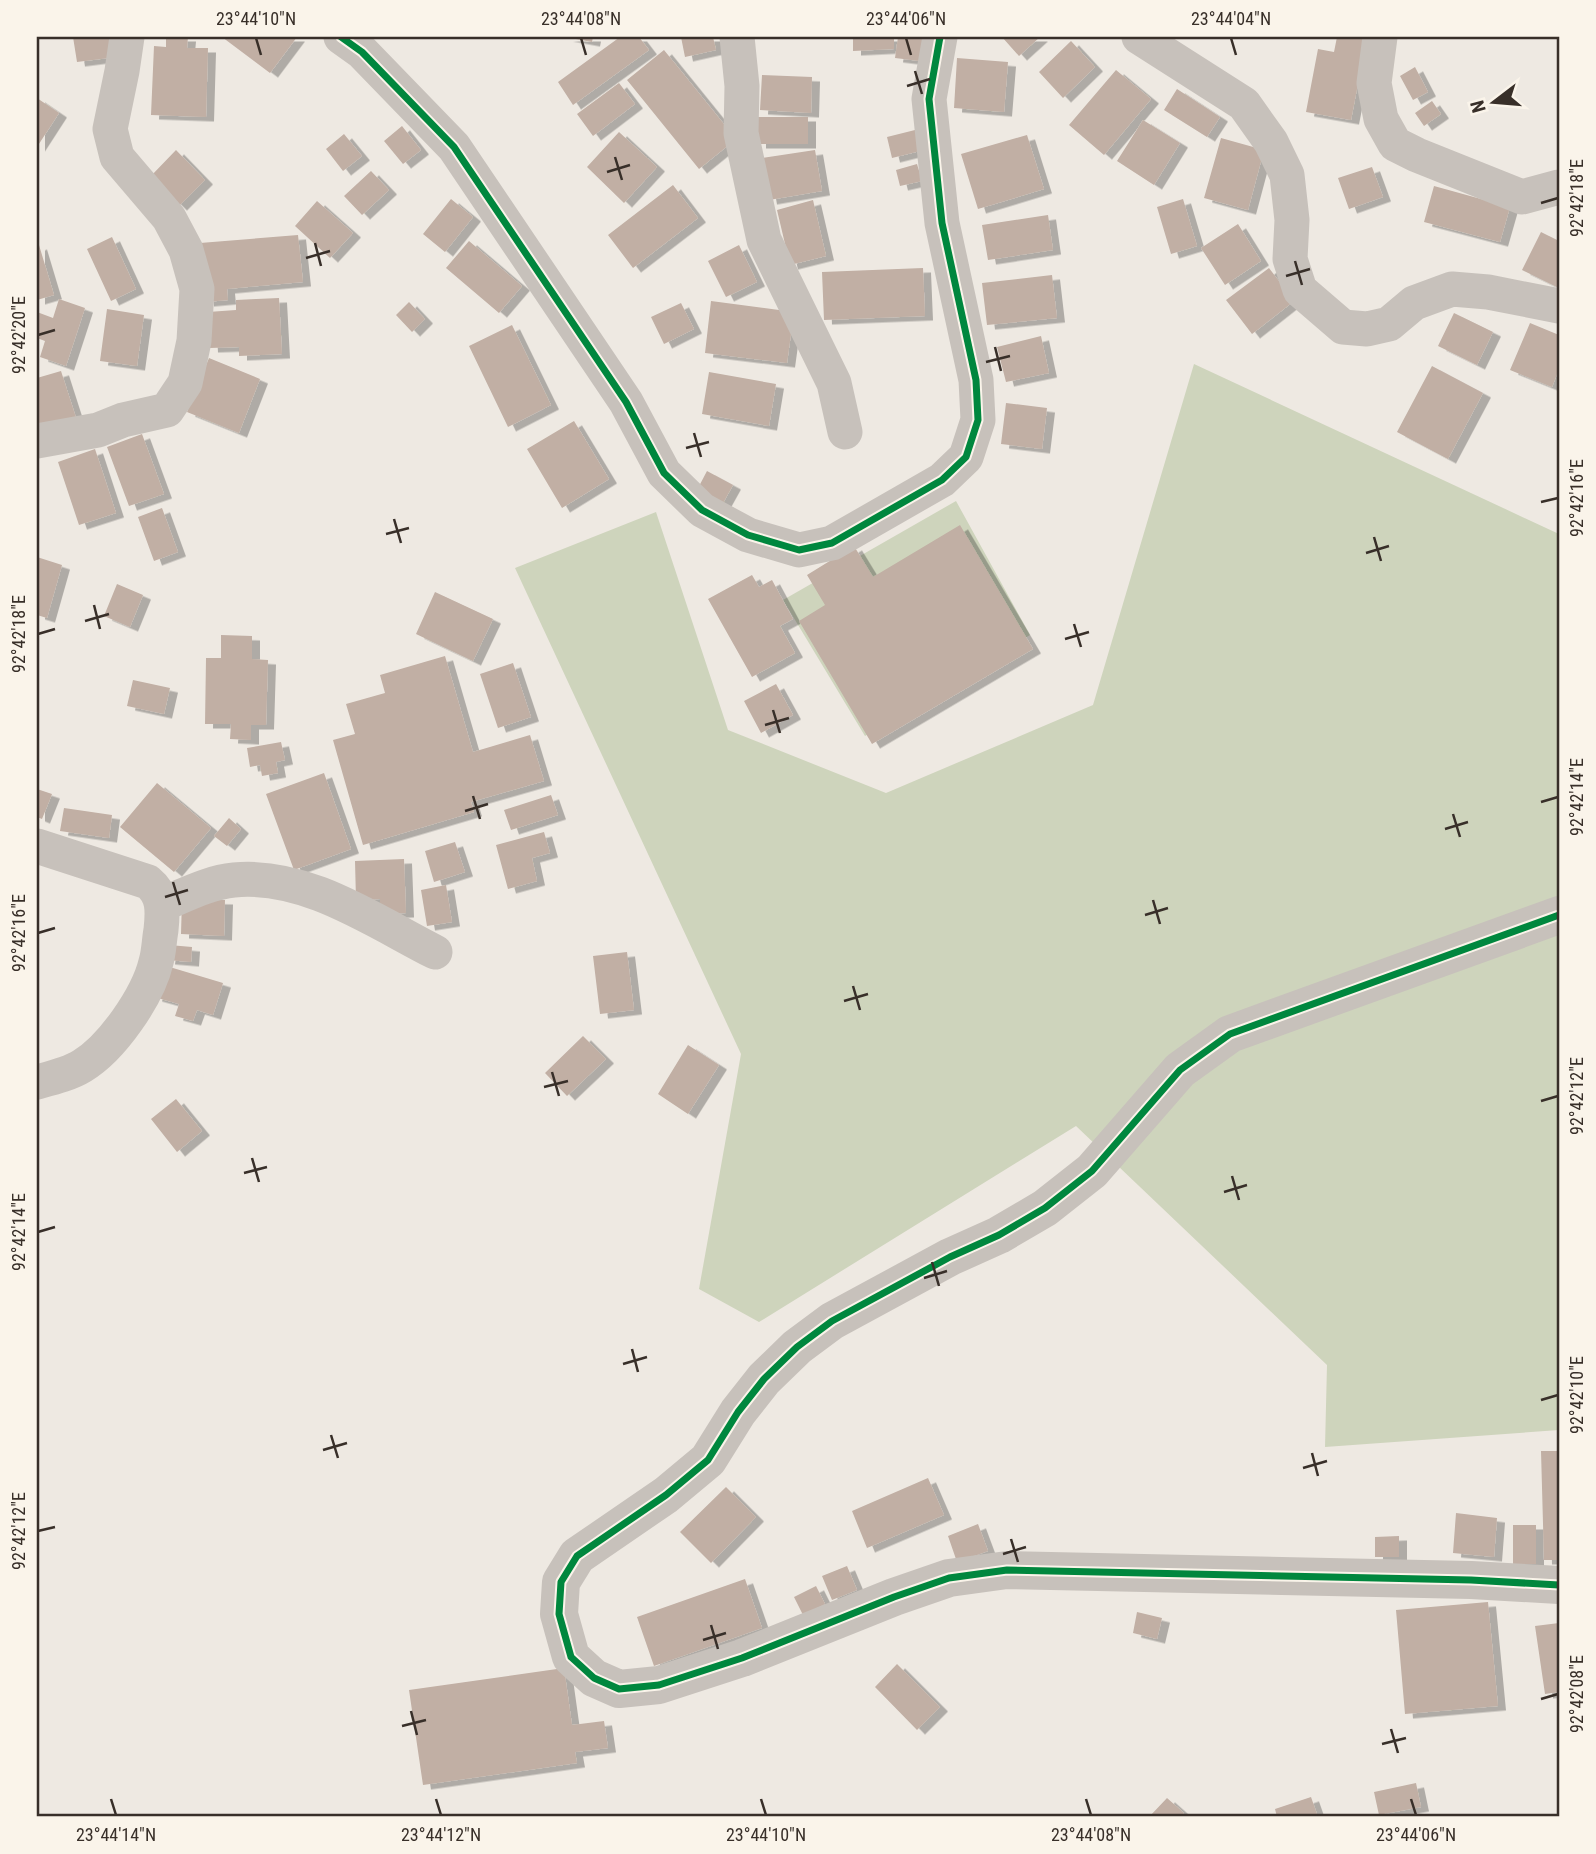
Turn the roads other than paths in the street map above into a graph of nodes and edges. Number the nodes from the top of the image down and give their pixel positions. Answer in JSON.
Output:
{"nodes":[{"id":1,"x":127,"y":37,"type":"edge"},
{"id":2,"x":341,"y":37,"type":"edge"},
{"id":3,"x":737,"y":37,"type":"edge"},
{"id":4,"x":940,"y":37,"type":"edge"},
{"id":5,"x":1139,"y":37,"type":"edge"},
{"id":6,"x":1380,"y":37,"type":"edge"},
{"id":7,"x":1559,"y":187,"type":"edge"},
{"id":8,"x":1559,"y":306,"type":"edge"},
{"id":9,"x":845,"y":432,"type":"dead end"},
{"id":10,"x":37,"y":441,"type":"edge"},
{"id":11,"x":37,"y":846,"type":"edge"},
{"id":12,"x":163,"y":904,"type":"junction"},
{"id":13,"x":1559,"y":915,"type":"edge"},
{"id":14,"x":435,"y":952,"type":"dead end"},
{"id":15,"x":37,"y":1082,"type":"edge"},
{"id":16,"x":1559,"y":1585,"type":"edge"}],
"edges":[{"from":1,"to":10,"type":"street"},
{"from":2,"to":4,"type":"street"},
{"from":3,"to":9,"type":"street"},
{"from":5,"to":8,"type":"street"},
{"from":6,"to":7,"type":"street"},
{"from":11,"to":12,"type":"street"},
{"from":12,"to":14,"type":"street"},
{"from":12,"to":15,"type":"street"},
{"from":13,"to":16,"type":"street"}]}
